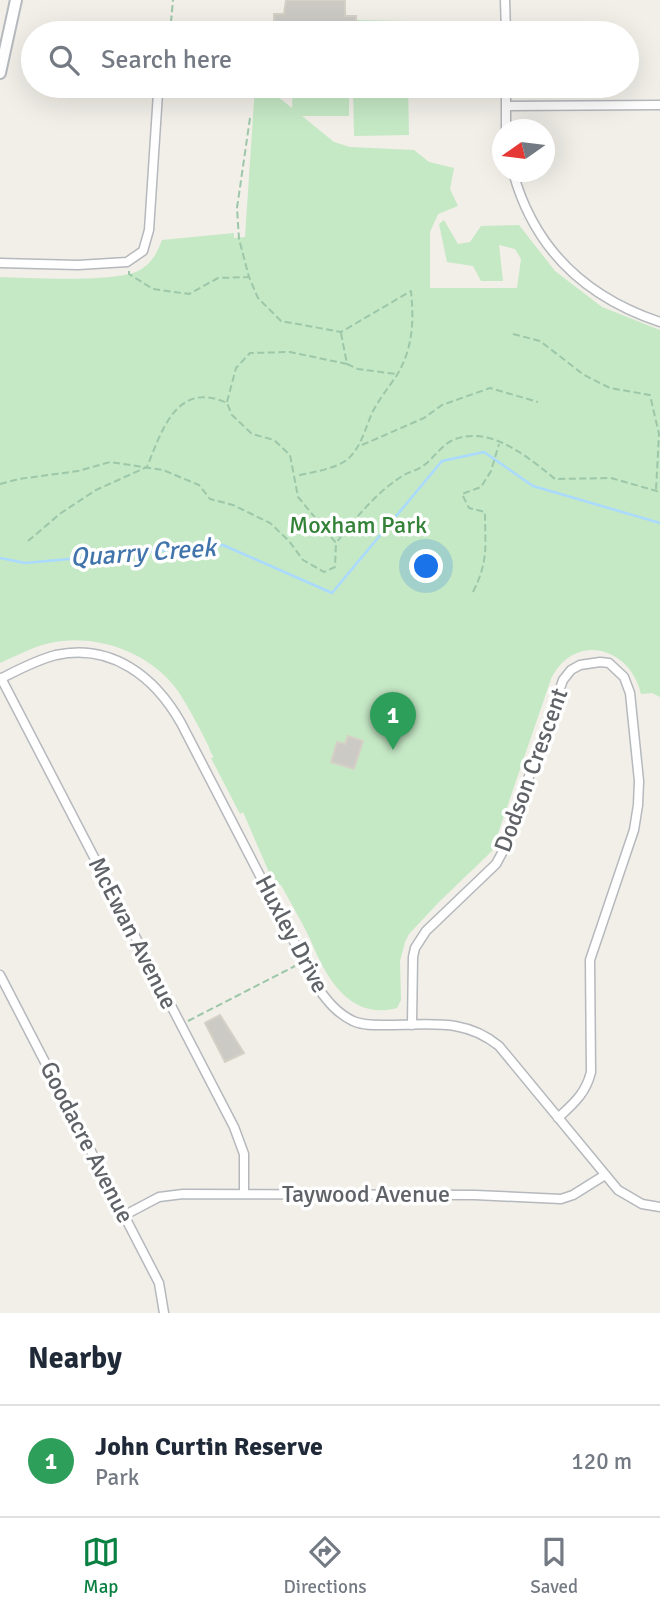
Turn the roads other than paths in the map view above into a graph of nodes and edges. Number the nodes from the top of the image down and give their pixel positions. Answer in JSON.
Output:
{"nodes":[{"id":1,"x":16,"y":0,"type":"edge"},
{"id":2,"x":505,"y":0,"type":"edge"},
{"id":3,"x":506,"y":21,"type":"edge"},
{"id":4,"x":1,"y":66,"type":"edge"},
{"id":5,"x":158,"y":98,"type":"edge"},
{"id":6,"x":506,"y":98,"type":"edge"},
{"id":7,"x":660,"y":104,"type":"edge"},
{"id":8,"x":506,"y":106,"type":"junction"},
{"id":9,"x":506,"y":119,"type":"edge"},
{"id":10,"x":517,"y":182,"type":"edge"},
{"id":11,"x":0,"y":263,"type":"edge"},
{"id":12,"x":660,"y":322,"type":"edge"},
{"id":13,"x":0,"y":678,"type":"edge"},
{"id":14,"x":0,"y":975,"type":"edge"},
{"id":15,"x":412,"y":1025,"type":"junction"},
{"id":16,"x":558,"y":1118,"type":"junction"},
{"id":17,"x":605,"y":1175,"type":"junction"},
{"id":18,"x":244,"y":1193,"type":"junction"},
{"id":19,"x":660,"y":1207,"type":"edge"},
{"id":20,"x":125,"y":1215,"type":"junction"},
{"id":21,"x":164,"y":1313,"type":"edge"}],
"edges":[{"from":1,"to":4,"type":"main road"},
{"from":2,"to":3,"type":"street"},
{"from":5,"to":11,"type":"street"},
{"from":6,"to":8,"type":"street"},
{"from":7,"to":8,"type":"street"},
{"from":8,"to":9,"type":"street"},
{"from":10,"to":12,"type":"street"},
{"from":13,"to":15,"type":"street","name":"Huxley Drive"},
{"from":13,"to":18,"type":"street","name":"McEwan Avenue"},
{"from":14,"to":20,"type":"street","name":"Goodacre Avenue"},
{"from":15,"to":16,"type":"street","name":"Huxley Drive"},
{"from":15,"to":16,"type":"street","name":"Dodson Crescent"},
{"from":16,"to":17,"type":"street","name":"Huxley Drive"},
{"from":17,"to":18,"type":"street","name":"Taywood Avenue"},
{"from":17,"to":19,"type":"street","name":"Huxley Drive"},
{"from":18,"to":20,"type":"street","name":"Taywood Avenue"},
{"from":20,"to":21,"type":"street","name":"Goodacre Avenue"}]}
